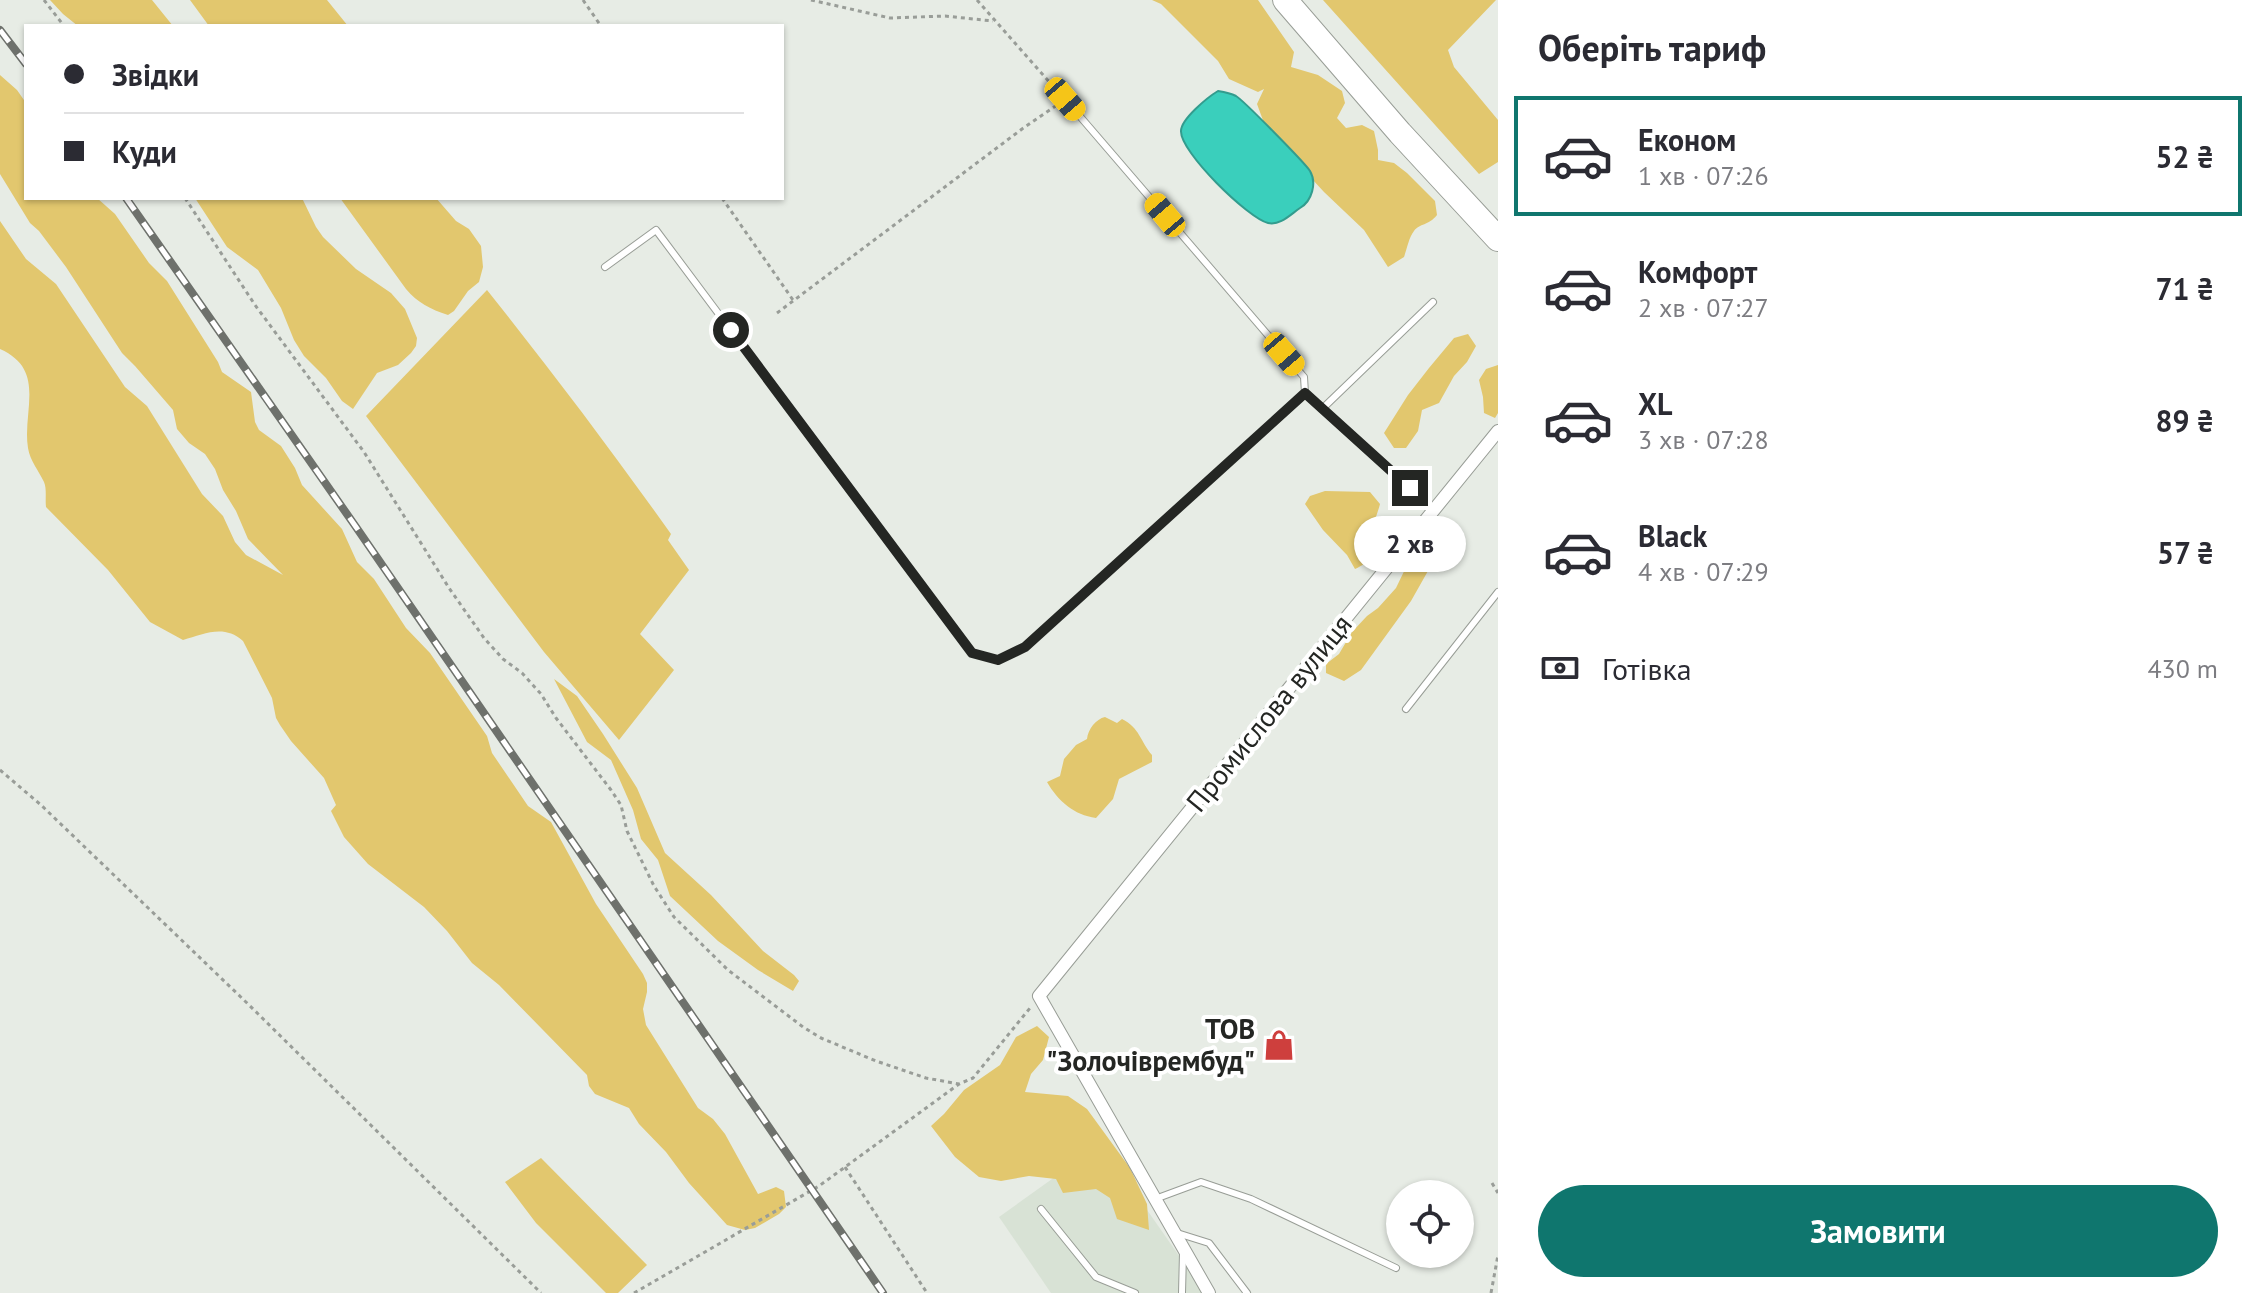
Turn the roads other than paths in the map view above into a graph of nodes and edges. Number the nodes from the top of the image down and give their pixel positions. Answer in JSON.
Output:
{"nodes":[{"id":1,"x":1285,"y":0,"type":"edge"},
{"id":2,"x":1065,"y":99,"type":"road end"},
{"id":3,"x":1498,"y":239,"type":"edge"},
{"id":4,"x":605,"y":267,"type":"dead end"},
{"id":5,"x":1433,"y":302,"type":"dead end"},
{"id":6,"x":1305,"y":393,"type":"junction"},
{"id":7,"x":1322,"y":409,"type":"junction"},
{"id":8,"x":1498,"y":431,"type":"edge"},
{"id":9,"x":1494,"y":446,"type":"edge"},
{"id":10,"x":1433,"y":510,"type":"junction"},
{"id":11,"x":1498,"y":592,"type":"edge"},
{"id":12,"x":1406,"y":709,"type":"dead end"},
{"id":13,"x":1155,"y":1199,"type":"junction"},
{"id":14,"x":1041,"y":1209,"type":"dead end"},
{"id":15,"x":1174,"y":1232,"type":"junction"},
{"id":16,"x":1184,"y":1249,"type":"junction"},
{"id":17,"x":1386,"y":1263,"type":"edge"},
{"id":18,"x":1135,"y":1293,"type":"edge"},
{"id":19,"x":1182,"y":1293,"type":"edge"},
{"id":20,"x":1209,"y":1293,"type":"edge"},
{"id":21,"x":1247,"y":1293,"type":"edge"}],
"edges":[{"from":1,"to":3,"type":"highway"},
{"from":2,"to":6,"type":"lane"},
{"from":4,"to":6,"type":"lane"},
{"from":5,"to":7,"type":"lane"},
{"from":6,"to":7,"type":"lane"},
{"from":7,"to":10,"type":"lane"},
{"from":8,"to":9,"type":"street","name":"Промислова вулиця"},
{"from":9,"to":10,"type":"street","name":"Промислова вулиця"},
{"from":10,"to":13,"type":"street","name":"Промислова вулиця"},
{"from":11,"to":12,"type":"lane"},
{"from":13,"to":15,"type":"street"},
{"from":13,"to":17,"type":"lane"},
{"from":14,"to":18,"type":"lane"},
{"from":15,"to":16,"type":"street"},
{"from":15,"to":21,"type":"lane"},
{"from":16,"to":19,"type":"lane"},
{"from":16,"to":20,"type":"street"}]}
